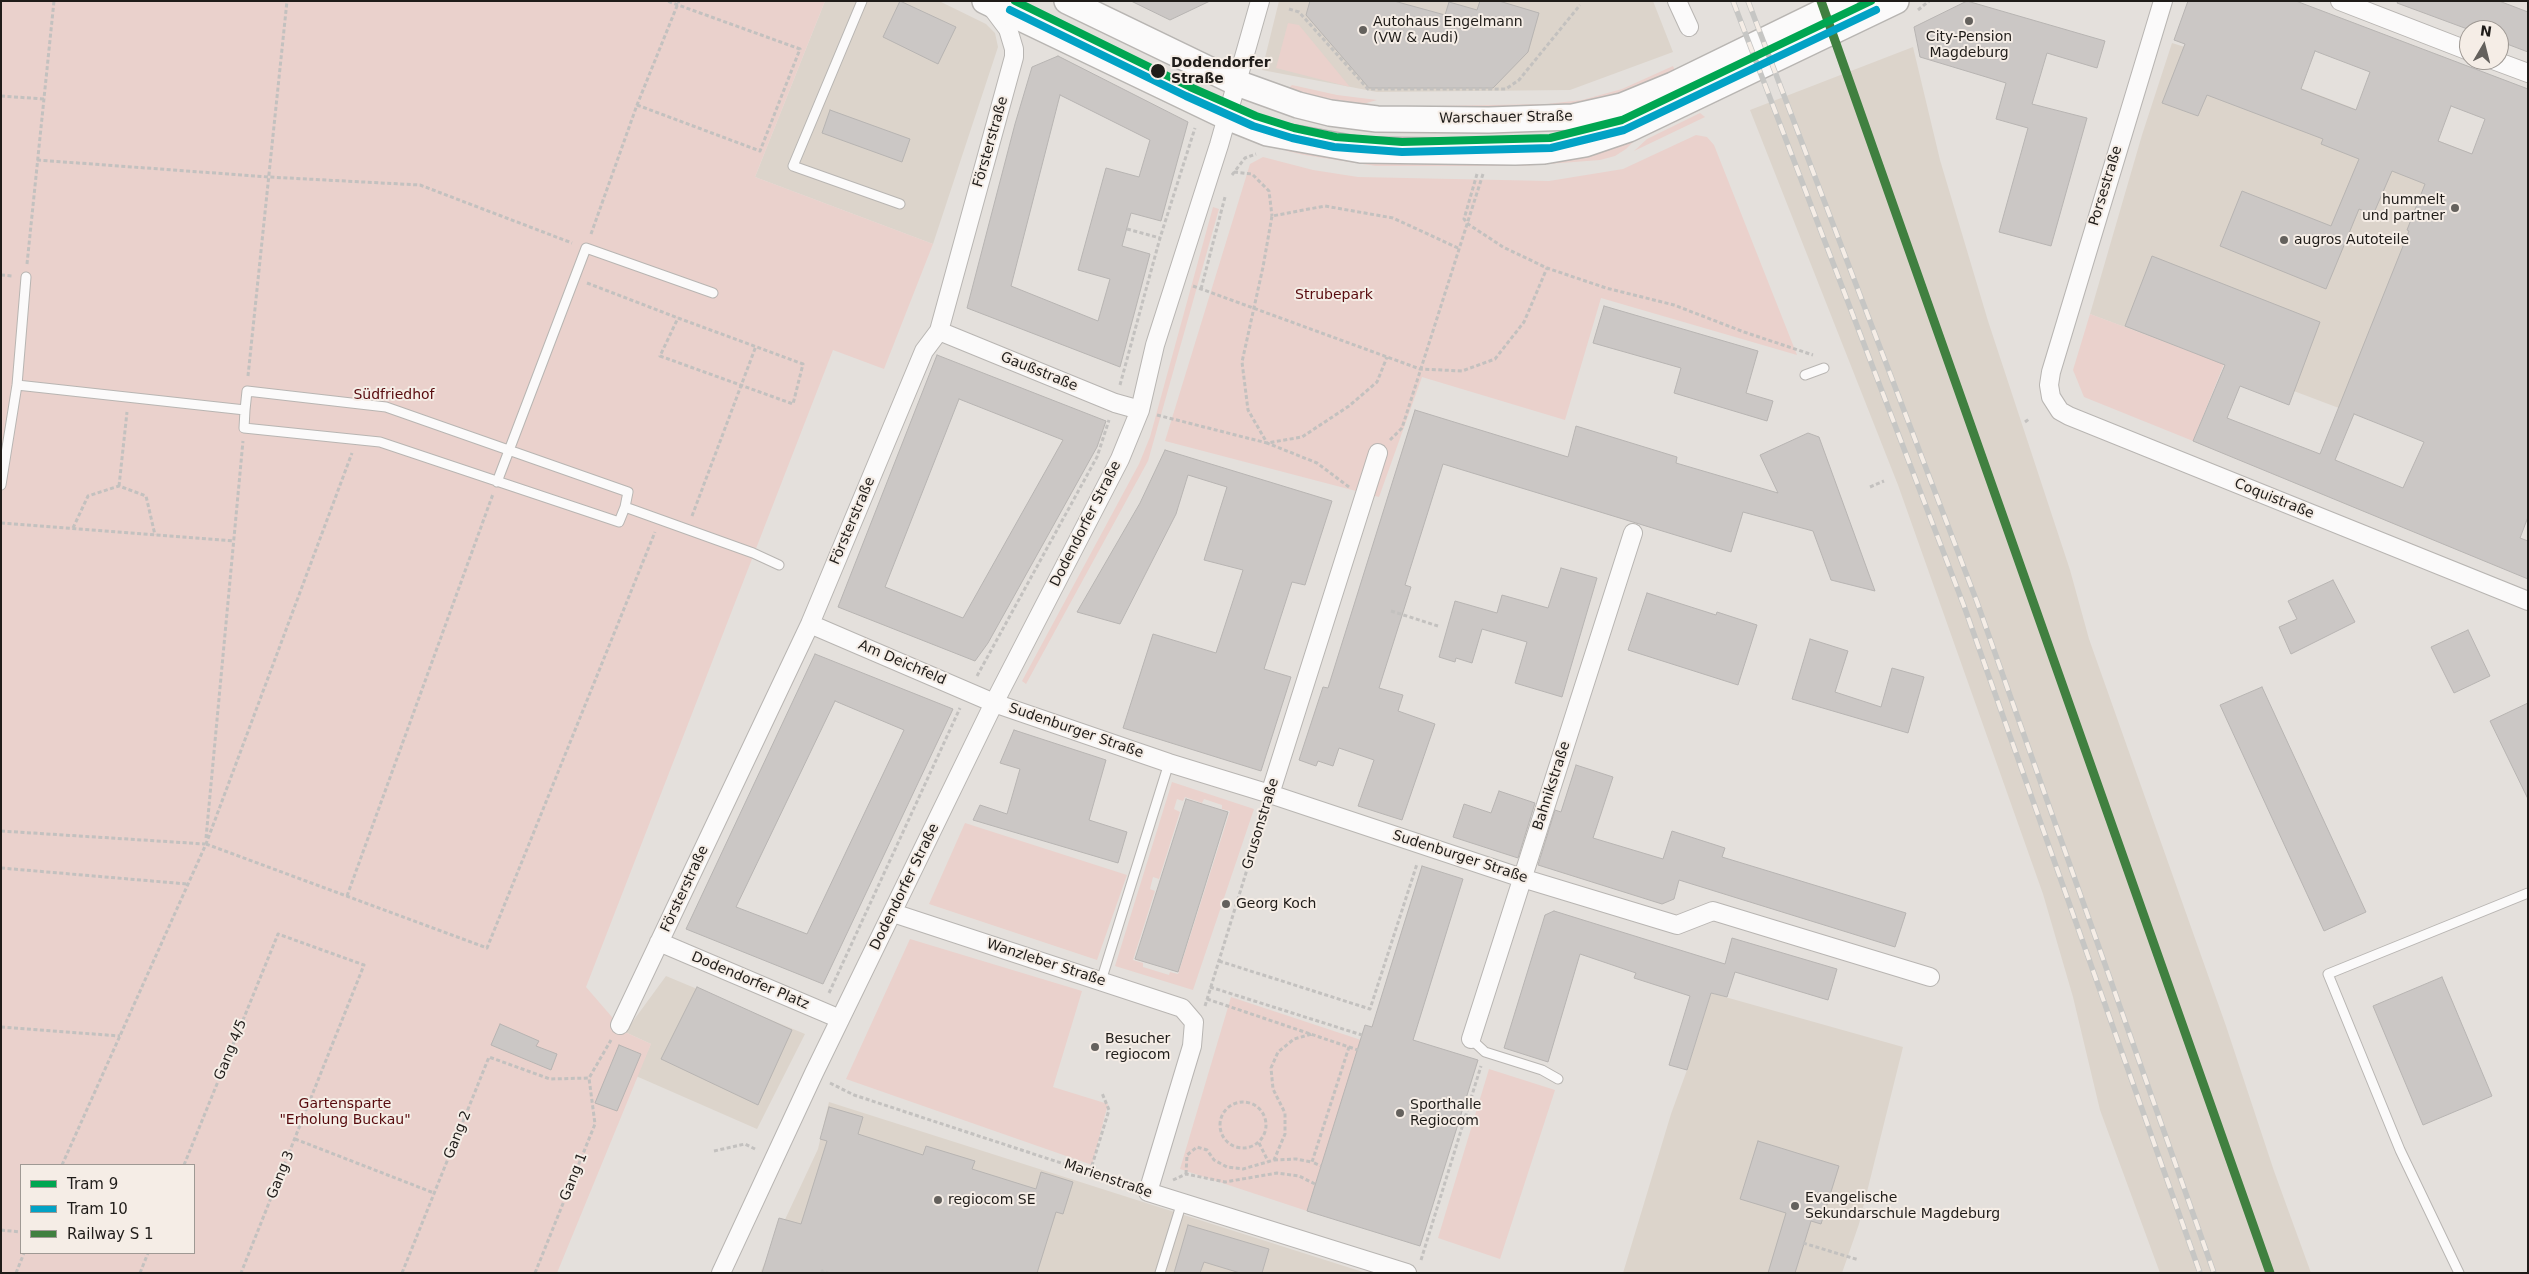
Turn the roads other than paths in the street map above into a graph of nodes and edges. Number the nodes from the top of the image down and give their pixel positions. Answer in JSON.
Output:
{"nodes":[{"id":1,"x":862,"y":1,"type":"edge"},
{"id":2,"x":1018,"y":1,"type":"edge"},
{"id":3,"x":1067,"y":1,"type":"edge"},
{"id":4,"x":1260,"y":1,"type":"edge"},
{"id":5,"x":1677,"y":1,"type":"edge"},
{"id":6,"x":1845,"y":1,"type":"edge"},
{"id":7,"x":2163,"y":1,"type":"edge"},
{"id":8,"x":2340,"y":1,"type":"edge"},
{"id":9,"x":986,"y":2,"type":"edge"},
{"id":10,"x":1904,"y":8,"type":"edge"},
{"id":11,"x":1689,"y":27,"type":"dead end"},
{"id":12,"x":2459,"y":47,"type":"edge"},
{"id":13,"x":2509,"y":66,"type":"edge"},
{"id":14,"x":2528,"y":73,"type":"edge"},
{"id":15,"x":1232,"y":101,"type":"junction"},
{"id":16,"x":900,"y":204,"type":"dead end"},
{"id":17,"x":26,"y":277,"type":"road end"},
{"id":18,"x":713,"y":293,"type":"dead end"},
{"id":19,"x":939,"y":331,"type":"junction"},
{"id":20,"x":1824,"y":368,"type":"dead end"},
{"id":21,"x":2051,"y":372,"type":"joint"},
{"id":22,"x":1805,"y":375,"type":"dead end"},
{"id":23,"x":17,"y":385,"type":"junction"},
{"id":24,"x":245,"y":410,"type":"junction"},
{"id":25,"x":1140,"y":410,"type":"junction"},
{"id":26,"x":508,"y":450,"type":"junction"},
{"id":27,"x":1378,"y":454,"type":"road end"},
{"id":28,"x":497,"y":482,"type":"junction"},
{"id":29,"x":1,"y":485,"type":"edge"},
{"id":30,"x":625,"y":507,"type":"junction"},
{"id":31,"x":1633,"y":533,"type":"dead end"},
{"id":32,"x":779,"y":565,"type":"dead end"},
{"id":33,"x":2528,"y":601,"type":"edge"},
{"id":34,"x":810,"y":624,"type":"junction"},
{"id":35,"x":994,"y":703,"type":"junction"},
{"id":36,"x":1169,"y":763,"type":"junction"},
{"id":37,"x":1270,"y":794,"type":"junction"},
{"id":38,"x":1522,"y":878,"type":"junction"},
{"id":39,"x":2528,"y":893,"type":"edge"},
{"id":40,"x":893,"y":913,"type":"junction"},
{"id":41,"x":659,"y":942,"type":"junction"},
{"id":42,"x":1930,"y":977,"type":"dead end"},
{"id":43,"x":1101,"y":981,"type":"junction"},
{"id":44,"x":840,"y":1019,"type":"junction"},
{"id":45,"x":620,"y":1024,"type":"road end"},
{"id":46,"x":1471,"y":1039,"type":"joint"},
{"id":47,"x":1558,"y":1079,"type":"dead end"},
{"id":48,"x":1148,"y":1192,"type":"joint"},
{"id":49,"x":1182,"y":1202,"type":"junction"},
{"id":50,"x":721,"y":1273,"type":"edge"},
{"id":51,"x":1160,"y":1273,"type":"edge"},
{"id":52,"x":1407,"y":1273,"type":"edge"},
{"id":53,"x":2459,"y":1273,"type":"edge"}],
"edges":[{"from":1,"to":16,"type":"lane"},
{"from":2,"to":15,"type":"main road"},
{"from":3,"to":15,"type":"main road"},
{"from":4,"to":15,"type":"street","name":"Dodendorfer Straße"},
{"from":5,"to":11,"type":"street"},
{"from":6,"to":15,"type":"main road","name":"Warschauer Straße"},
{"from":7,"to":21,"type":"street","name":"Porsestraße"},
{"from":8,"to":12,"type":"street"},
{"from":9,"to":15,"type":"main road"},
{"from":9,"to":19,"type":"street","name":"Försterstraße"},
{"from":10,"to":15,"type":"main road","name":"Warschauer Straße"},
{"from":13,"to":14,"type":"street"},
{"from":15,"to":25,"type":"street","name":"Dodendorfer Straße"},
{"from":17,"to":23,"type":"lane"},
{"from":18,"to":26,"type":"lane"},
{"from":19,"to":25,"type":"street","name":"Gaußstraße"},
{"from":19,"to":34,"type":"street","name":"Försterstraße"},
{"from":20,"to":22,"type":"lane"},
{"from":21,"to":33,"type":"street","name":"Coquistraße"},
{"from":23,"to":24,"type":"lane"},
{"from":23,"to":29,"type":"lane"},
{"from":24,"to":26,"type":"lane"},
{"from":24,"to":28,"type":"lane"},
{"from":25,"to":35,"type":"street","name":"Dodendorfer Straße"},
{"from":26,"to":28,"type":"lane"},
{"from":26,"to":30,"type":"lane"},
{"from":27,"to":37,"type":"street","name":"Grusonstraße"},
{"from":28,"to":30,"type":"lane"},
{"from":30,"to":32,"type":"lane"},
{"from":31,"to":38,"type":"street","name":"Bahnikstraße"},
{"from":34,"to":35,"type":"street","name":"Am Deichfeld"},
{"from":34,"to":41,"type":"street","name":"Försterstraße"},
{"from":35,"to":36,"type":"street","name":"Sudenburger Straße"},
{"from":35,"to":40,"type":"street","name":"Dodendorfer Straße"},
{"from":36,"to":37,"type":"street","name":"Sudenburger Straße"},
{"from":36,"to":43,"type":"lane"},
{"from":37,"to":38,"type":"street","name":"Sudenburger Straße"},
{"from":38,"to":42,"type":"street","name":"Sudenburger Straße"},
{"from":38,"to":46,"type":"street","name":"Bahnikstraße"},
{"from":39,"to":53,"type":"lane"},
{"from":40,"to":43,"type":"street","name":"Wanzleber Straße"},
{"from":40,"to":44,"type":"street","name":"Dodendorfer Straße"},
{"from":41,"to":44,"type":"street","name":"Dodendorfer Platz"},
{"from":41,"to":45,"type":"street","name":"Försterstraße"},
{"from":43,"to":48,"type":"street","name":"Wanzleber Straße"},
{"from":44,"to":50,"type":"street","name":"Dodendorfer Straße"},
{"from":46,"to":47,"type":"lane"},
{"from":48,"to":49,"type":"street","name":"Marienstraße"},
{"from":49,"to":51,"type":"lane"},
{"from":49,"to":52,"type":"street","name":"Marienstraße"}]}
